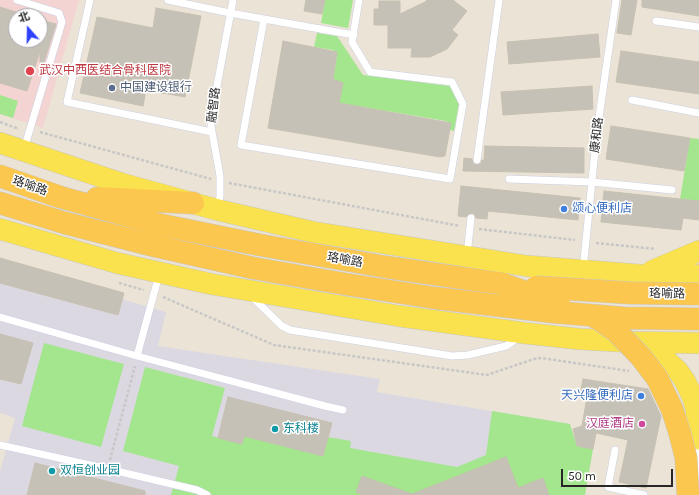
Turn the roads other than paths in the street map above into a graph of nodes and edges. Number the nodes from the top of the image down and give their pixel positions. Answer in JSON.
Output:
{"nodes":[{"id":1,"x":17,"y":0,"type":"edge"},
{"id":2,"x":90,"y":0,"type":"edge"},
{"id":3,"x":168,"y":0,"type":"edge"},
{"id":4,"x":233,"y":0,"type":"edge"},
{"id":5,"x":359,"y":0,"type":"edge"},
{"id":6,"x":499,"y":0,"type":"edge"},
{"id":7,"x":616,"y":0,"type":"edge"},
{"id":8,"x":230,"y":13,"type":"junction"},
{"id":9,"x":264,"y":19,"type":"junction"},
{"id":10,"x":656,"y":21,"type":"dead end"},
{"id":11,"x":699,"y":27,"type":"edge"},
{"id":12,"x":354,"y":35,"type":"junction"},
{"id":13,"x":632,"y":100,"type":"dead end"},
{"id":14,"x":699,"y":113,"type":"edge"},
{"id":15,"x":212,"y":132,"type":"junction"},
{"id":16,"x":28,"y":138,"type":"junction"},
{"id":17,"x":0,"y":143,"type":"edge"},
{"id":18,"x":477,"y":160,"type":"dead end"},
{"id":19,"x":0,"y":176,"type":"edge"},
{"id":20,"x":509,"y":179,"type":"dead end"},
{"id":21,"x":592,"y":182,"type":"junction"},
{"id":22,"x":672,"y":190,"type":"dead end"},
{"id":23,"x":60,"y":197,"type":"junction"},
{"id":24,"x":0,"y":203,"type":"edge"},
{"id":25,"x":193,"y":203,"type":"junction"},
{"id":26,"x":218,"y":210,"type":"junction"},
{"id":27,"x":471,"y":218,"type":"dead end"},
{"id":28,"x":0,"y":229,"type":"edge"},
{"id":29,"x":699,"y":251,"type":"edge"},
{"id":30,"x":467,"y":257,"type":"junction"},
{"id":31,"x":527,"y":266,"type":"junction"},
{"id":32,"x":582,"y":271,"type":"junction"},
{"id":33,"x":159,"y":273,"type":"junction"},
{"id":34,"x":640,"y":275,"type":"junction"},
{"id":35,"x":699,"y":276,"type":"edge"},
{"id":36,"x":503,"y":284,"type":"junction"},
{"id":37,"x":245,"y":290,"type":"junction"},
{"id":38,"x":699,"y":294,"type":"edge"},
{"id":39,"x":0,"y":317,"type":"edge"},
{"id":40,"x":699,"y":319,"type":"edge"},
{"id":41,"x":524,"y":333,"type":"junction"},
{"id":42,"x":633,"y":342,"type":"junction"},
{"id":43,"x":699,"y":343,"type":"edge"},
{"id":44,"x":137,"y":356,"type":"junction"},
{"id":45,"x":343,"y":410,"type":"dead end"},
{"id":46,"x":699,"y":440,"type":"edge"},
{"id":47,"x":0,"y":445,"type":"edge"},
{"id":48,"x":615,"y":450,"type":"dead end"},
{"id":49,"x":207,"y":495,"type":"edge"},
{"id":50,"x":644,"y":495,"type":"edge"},
{"id":51,"x":687,"y":495,"type":"edge"}],
"edges":[{"from":1,"to":16,"type":"lane"},
{"from":2,"to":15,"type":"lane"},
{"from":3,"to":8,"type":"lane"},
{"from":4,"to":8,"type":"lane","name":"融智路"},
{"from":5,"to":12,"type":"lane"},
{"from":6,"to":18,"type":"lane"},
{"from":7,"to":21,"type":"lane","name":"康和路"},
{"from":8,"to":9,"type":"lane"},
{"from":8,"to":15,"type":"lane","name":"融智路"},
{"from":9,"to":12,"type":"lane"},
{"from":9,"to":12,"type":"lane"},
{"from":10,"to":11,"type":"lane"},
{"from":13,"to":14,"type":"lane"},
{"from":15,"to":26,"type":"lane","name":"融智路"},
{"from":16,"to":17,"type":"main road"},
{"from":16,"to":25,"type":"main road"},
{"from":19,"to":23,"type":"highway","name":"珞喻路"},
{"from":20,"to":21,"type":"lane"},
{"from":21,"to":22,"type":"lane"},
{"from":21,"to":32,"type":"lane","name":"康和路"},
{"from":23,"to":25,"type":"highway"},
{"from":23,"to":36,"type":"highway","name":"珞喻路"},
{"from":24,"to":40,"type":"highway","name":"珞喻路","bridge":true},
{"from":25,"to":26,"type":"main road"},
{"from":26,"to":30,"type":"main road"},
{"from":27,"to":30,"type":"lane"},
{"from":28,"to":33,"type":"main road"},
{"from":29,"to":34,"type":"main road"},
{"from":30,"to":31,"type":"main road"},
{"from":31,"to":32,"type":"main road"},
{"from":31,"to":41,"type":"main road"},
{"from":32,"to":34,"type":"main road"},
{"from":33,"to":37,"type":"main road"},
{"from":33,"to":44,"type":"lane"},
{"from":34,"to":35,"type":"main road"},
{"from":36,"to":38,"type":"highway","name":"珞喻路","bridge":true},
{"from":36,"to":51,"type":"highway","bridge":true},
{"from":37,"to":41,"type":"main road"},
{"from":37,"to":41,"type":"lane"},
{"from":39,"to":44,"type":"lane"},
{"from":41,"to":42,"type":"main road"},
{"from":42,"to":43,"type":"main road"},
{"from":42,"to":46,"type":"main road"},
{"from":44,"to":45,"type":"lane"},
{"from":46,"to":51,"type":"main road"},
{"from":47,"to":49,"type":"lane"},
{"from":48,"to":50,"type":"lane"}]}
